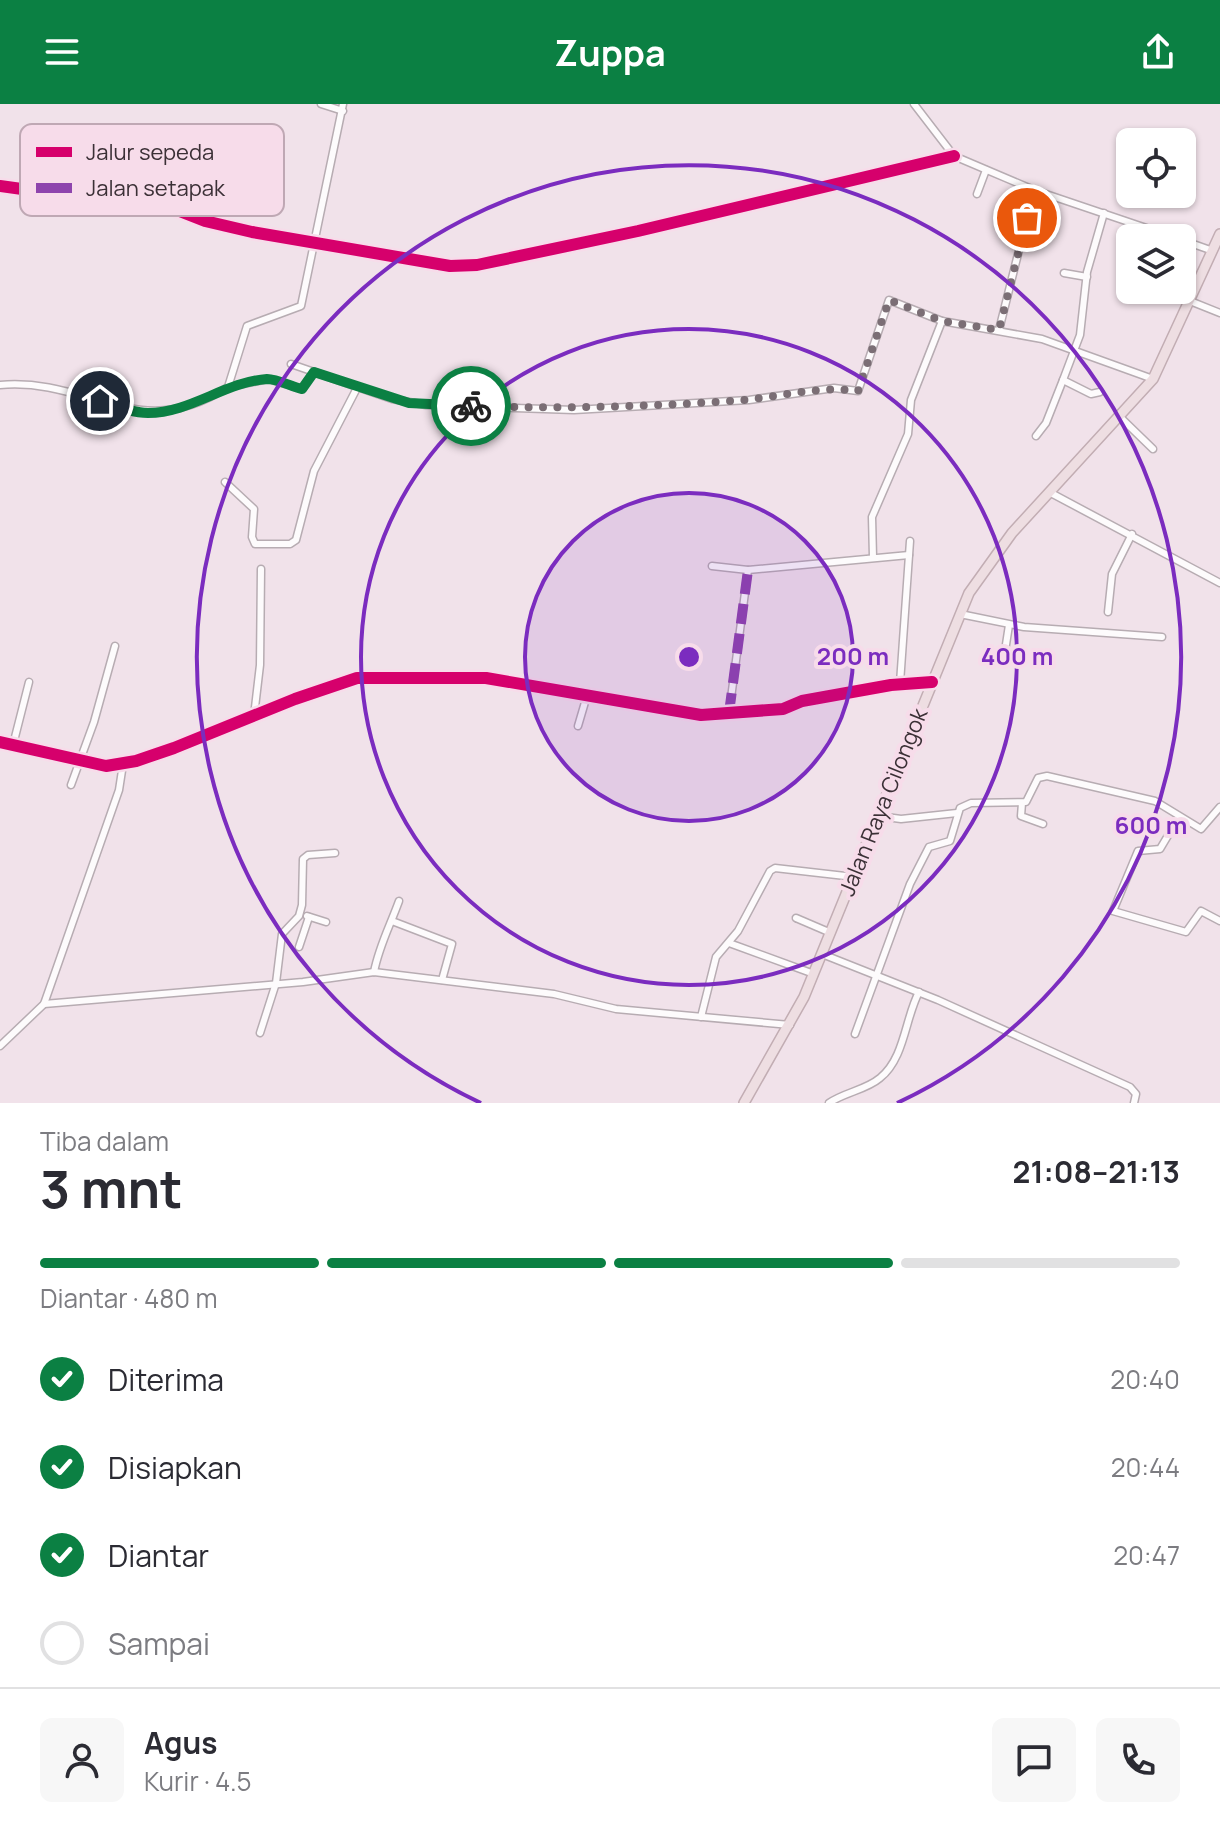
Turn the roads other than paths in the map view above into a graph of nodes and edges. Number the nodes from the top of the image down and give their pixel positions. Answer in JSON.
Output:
{"nodes":[{"id":1,"x":321,"y":104,"type":"edge"},
{"id":2,"x":914,"y":104,"type":"edge"},
{"id":3,"x":343,"y":107,"type":"edge"},
{"id":4,"x":954,"y":156,"type":"junction"},
{"id":5,"x":986,"y":170,"type":"junction"},
{"id":6,"x":0,"y":186,"type":"edge"},
{"id":7,"x":20,"y":189,"type":"edge"},
{"id":8,"x":1034,"y":190,"type":"junction"},
{"id":9,"x":977,"y":194,"type":"dead end"},
{"id":10,"x":1104,"y":213,"type":"junction"},
{"id":11,"x":192,"y":216,"type":"edge"},
{"id":12,"x":1136,"y":224,"type":"edge"},
{"id":13,"x":1220,"y":234,"type":"edge"},
{"id":14,"x":316,"y":244,"type":"junction"},
{"id":15,"x":1196,"y":245,"type":"edge"},
{"id":16,"x":1213,"y":251,"type":"junction"},
{"id":17,"x":1064,"y":273,"type":"dead end"},
{"id":18,"x":1087,"y":277,"type":"junction"},
{"id":19,"x":1196,"y":288,"type":"edge"},
{"id":20,"x":1196,"y":303,"type":"edge"},
{"id":21,"x":1189,"y":304,"type":"edge"},
{"id":22,"x":1220,"y":313,"type":"edge"},
{"id":23,"x":942,"y":321,"type":"junction"},
{"id":24,"x":999,"y":330,"type":"junction"},
{"id":25,"x":1075,"y":349,"type":"junction"},
{"id":26,"x":291,"y":364,"type":"dead end"},
{"id":27,"x":314,"y":372,"type":"junction"},
{"id":28,"x":1153,"y":379,"type":"junction"},
{"id":29,"x":1063,"y":380,"type":"junction"},
{"id":30,"x":0,"y":385,"type":"edge"},
{"id":31,"x":228,"y":387,"type":"junction"},
{"id":32,"x":357,"y":388,"type":"junction"},
{"id":33,"x":1100,"y":392,"type":"dead end"},
{"id":34,"x":1121,"y":418,"type":"junction"},
{"id":35,"x":1036,"y":436,"type":"dead end"},
{"id":36,"x":1153,"y":449,"type":"dead end"},
{"id":37,"x":225,"y":482,"type":"dead end"},
{"id":38,"x":1049,"y":492,"type":"junction"},
{"id":39,"x":1132,"y":534,"type":"junction"},
{"id":40,"x":910,"y":541,"type":"dead end"},
{"id":41,"x":909,"y":555,"type":"junction"},
{"id":42,"x":873,"y":557,"type":"junction"},
{"id":43,"x":712,"y":566,"type":"dead end"},
{"id":44,"x":261,"y":569,"type":"dead end"},
{"id":45,"x":748,"y":570,"type":"junction"},
{"id":46,"x":1220,"y":583,"type":"edge"},
{"id":47,"x":1108,"y":612,"type":"dead end"},
{"id":48,"x":960,"y":614,"type":"junction"},
{"id":49,"x":1009,"y":625,"type":"junction"},
{"id":50,"x":1162,"y":637,"type":"dead end"},
{"id":51,"x":115,"y":646,"type":"dead end"},
{"id":52,"x":1005,"y":651,"type":"dead end"},
{"id":53,"x":29,"y":682,"type":"dead end"},
{"id":54,"x":932,"y":682,"type":"junction"},
{"id":55,"x":900,"y":683,"type":"junction"},
{"id":56,"x":588,"y":692,"type":"junction"},
{"id":57,"x":729,"y":713,"type":"junction"},
{"id":58,"x":254,"y":716,"type":"junction"},
{"id":59,"x":578,"y":726,"type":"dead end"},
{"id":60,"x":0,"y":742,"type":"edge"},
{"id":61,"x":13,"y":745,"type":"junction"},
{"id":62,"x":79,"y":759,"type":"junction"},
{"id":63,"x":123,"y":764,"type":"junction"},
{"id":64,"x":71,"y":785,"type":"dead end"},
{"id":65,"x":1022,"y":803,"type":"junction"},
{"id":66,"x":1220,"y":807,"type":"edge"},
{"id":67,"x":957,"y":813,"type":"junction"},
{"id":68,"x":879,"y":816,"type":"junction"},
{"id":69,"x":1179,"y":817,"type":"junction"},
{"id":70,"x":1043,"y":824,"type":"dead end"},
{"id":71,"x":335,"y":853,"type":"dead end"},
{"id":72,"x":854,"y":877,"type":"junction"},
{"id":73,"x":399,"y":901,"type":"dead end"},
{"id":74,"x":300,"y":913,"type":"junction"},
{"id":75,"x":309,"y":917,"type":"junction"},
{"id":76,"x":796,"y":918,"type":"dead end"},
{"id":77,"x":392,"y":921,"type":"junction"},
{"id":78,"x":1220,"y":921,"type":"edge"},
{"id":79,"x":326,"y":922,"type":"dead end"},
{"id":80,"x":831,"y":933,"type":"junction"},
{"id":81,"x":729,"y":943,"type":"junction"},
{"id":82,"x":299,"y":947,"type":"dead end"},
{"id":83,"x":822,"y":954,"type":"junction"},
{"id":84,"x":374,"y":972,"type":"junction"},
{"id":85,"x":814,"y":974,"type":"junction"},
{"id":86,"x":875,"y":974,"type":"junction"},
{"id":87,"x":442,"y":980,"type":"junction"},
{"id":88,"x":276,"y":983,"type":"junction"},
{"id":89,"x":919,"y":992,"type":"junction"},
{"id":90,"x":44,"y":1004,"type":"junction"},
{"id":91,"x":701,"y":1017,"type":"junction"},
{"id":92,"x":791,"y":1025,"type":"junction"},
{"id":93,"x":260,"y":1033,"type":"dead end"},
{"id":94,"x":855,"y":1034,"type":"dead end"},
{"id":95,"x":0,"y":1046,"type":"edge"},
{"id":96,"x":744,"y":1103,"type":"edge"},
{"id":97,"x":829,"y":1103,"type":"edge"},
{"id":98,"x":1134,"y":1103,"type":"edge"}],
"edges":[{"from":1,"to":3,"type":"street"},
{"from":2,"to":4,"type":"street"},
{"from":3,"to":14,"type":"street"},
{"from":4,"to":5,"type":"street"},
{"from":4,"to":14,"type":"street"},
{"from":5,"to":8,"type":"street"},
{"from":5,"to":9,"type":"street"},
{"from":6,"to":7,"type":"street"},
{"from":8,"to":10,"type":"street"},
{"from":8,"to":24,"type":"street"},
{"from":10,"to":12,"type":"street"},
{"from":10,"to":18,"type":"street"},
{"from":11,"to":14,"type":"street"},
{"from":13,"to":16,"type":"highway","name":"Jalan Raya Cilongok"},
{"from":14,"to":31,"type":"street"},
{"from":15,"to":16,"type":"street"},
{"from":16,"to":19,"type":"highway","name":"Jalan Raya Cilongok"},
{"from":17,"to":18,"type":"street"},
{"from":18,"to":25,"type":"street"},
{"from":20,"to":22,"type":"street"},
{"from":21,"to":28,"type":"highway","name":"Jalan Raya Cilongok"},
{"from":23,"to":24,"type":"street"},
{"from":23,"to":32,"type":"street"},
{"from":23,"to":42,"type":"street"},
{"from":24,"to":25,"type":"street"},
{"from":25,"to":28,"type":"street"},
{"from":25,"to":29,"type":"street"},
{"from":26,"to":27,"type":"street"},
{"from":27,"to":31,"type":"street"},
{"from":27,"to":32,"type":"street"},
{"from":28,"to":34,"type":"highway","name":"Jalan Raya Cilongok"},
{"from":29,"to":33,"type":"street"},
{"from":29,"to":35,"type":"street"},
{"from":30,"to":31,"type":"street"},
{"from":32,"to":37,"type":"street"},
{"from":34,"to":36,"type":"street"},
{"from":34,"to":38,"type":"highway","name":"Jalan Raya Cilongok"},
{"from":38,"to":39,"type":"street"},
{"from":38,"to":48,"type":"highway","name":"Jalan Raya Cilongok"},
{"from":39,"to":46,"type":"street"},
{"from":39,"to":47,"type":"street"},
{"from":40,"to":41,"type":"street"},
{"from":41,"to":42,"type":"street"},
{"from":41,"to":55,"type":"street"},
{"from":42,"to":45,"type":"street"},
{"from":43,"to":45,"type":"street"},
{"from":44,"to":58,"type":"street"},
{"from":45,"to":57,"type":"street"},
{"from":48,"to":49,"type":"street"},
{"from":48,"to":54,"type":"highway","name":"Jalan Raya Cilongok"},
{"from":49,"to":50,"type":"street"},
{"from":49,"to":52,"type":"street"},
{"from":51,"to":62,"type":"street"},
{"from":53,"to":61,"type":"street"},
{"from":54,"to":55,"type":"street"},
{"from":54,"to":68,"type":"highway","name":"Jalan Raya Cilongok"},
{"from":55,"to":57,"type":"street"},
{"from":56,"to":57,"type":"street"},
{"from":56,"to":58,"type":"street"},
{"from":56,"to":59,"type":"street"},
{"from":58,"to":63,"type":"street"},
{"from":60,"to":61,"type":"street"},
{"from":61,"to":62,"type":"street"},
{"from":62,"to":63,"type":"street"},
{"from":62,"to":64,"type":"street"},
{"from":63,"to":90,"type":"street"},
{"from":65,"to":67,"type":"street"},
{"from":65,"to":69,"type":"street"},
{"from":65,"to":70,"type":"street"},
{"from":66,"to":69,"type":"street"},
{"from":67,"to":68,"type":"street"},
{"from":67,"to":86,"type":"street"},
{"from":68,"to":72,"type":"highway","name":"Jalan Raya Cilongok"},
{"from":69,"to":78,"type":"street"},
{"from":71,"to":74,"type":"street"},
{"from":72,"to":80,"type":"highway","name":"Jalan Raya Cilongok"},
{"from":72,"to":81,"type":"street"},
{"from":73,"to":77,"type":"street"},
{"from":74,"to":75,"type":"street"},
{"from":74,"to":88,"type":"street"},
{"from":75,"to":79,"type":"street"},
{"from":75,"to":82,"type":"street"},
{"from":76,"to":80,"type":"street"},
{"from":77,"to":84,"type":"street"},
{"from":77,"to":87,"type":"street"},
{"from":80,"to":83,"type":"highway","name":"Jalan Raya Cilongok"},
{"from":81,"to":85,"type":"street"},
{"from":81,"to":91,"type":"street"},
{"from":83,"to":85,"type":"highway","name":"Jalan Raya Cilongok"},
{"from":83,"to":86,"type":"street"},
{"from":84,"to":87,"type":"street"},
{"from":84,"to":88,"type":"street"},
{"from":85,"to":92,"type":"highway","name":"Jalan Raya Cilongok"},
{"from":86,"to":89,"type":"street"},
{"from":86,"to":94,"type":"street"},
{"from":87,"to":91,"type":"street"},
{"from":88,"to":90,"type":"street"},
{"from":88,"to":93,"type":"street"},
{"from":89,"to":97,"type":"street"},
{"from":89,"to":98,"type":"street"},
{"from":90,"to":95,"type":"street"},
{"from":91,"to":92,"type":"street"},
{"from":92,"to":96,"type":"highway","name":"Jalan Raya Cilongok"}]}
